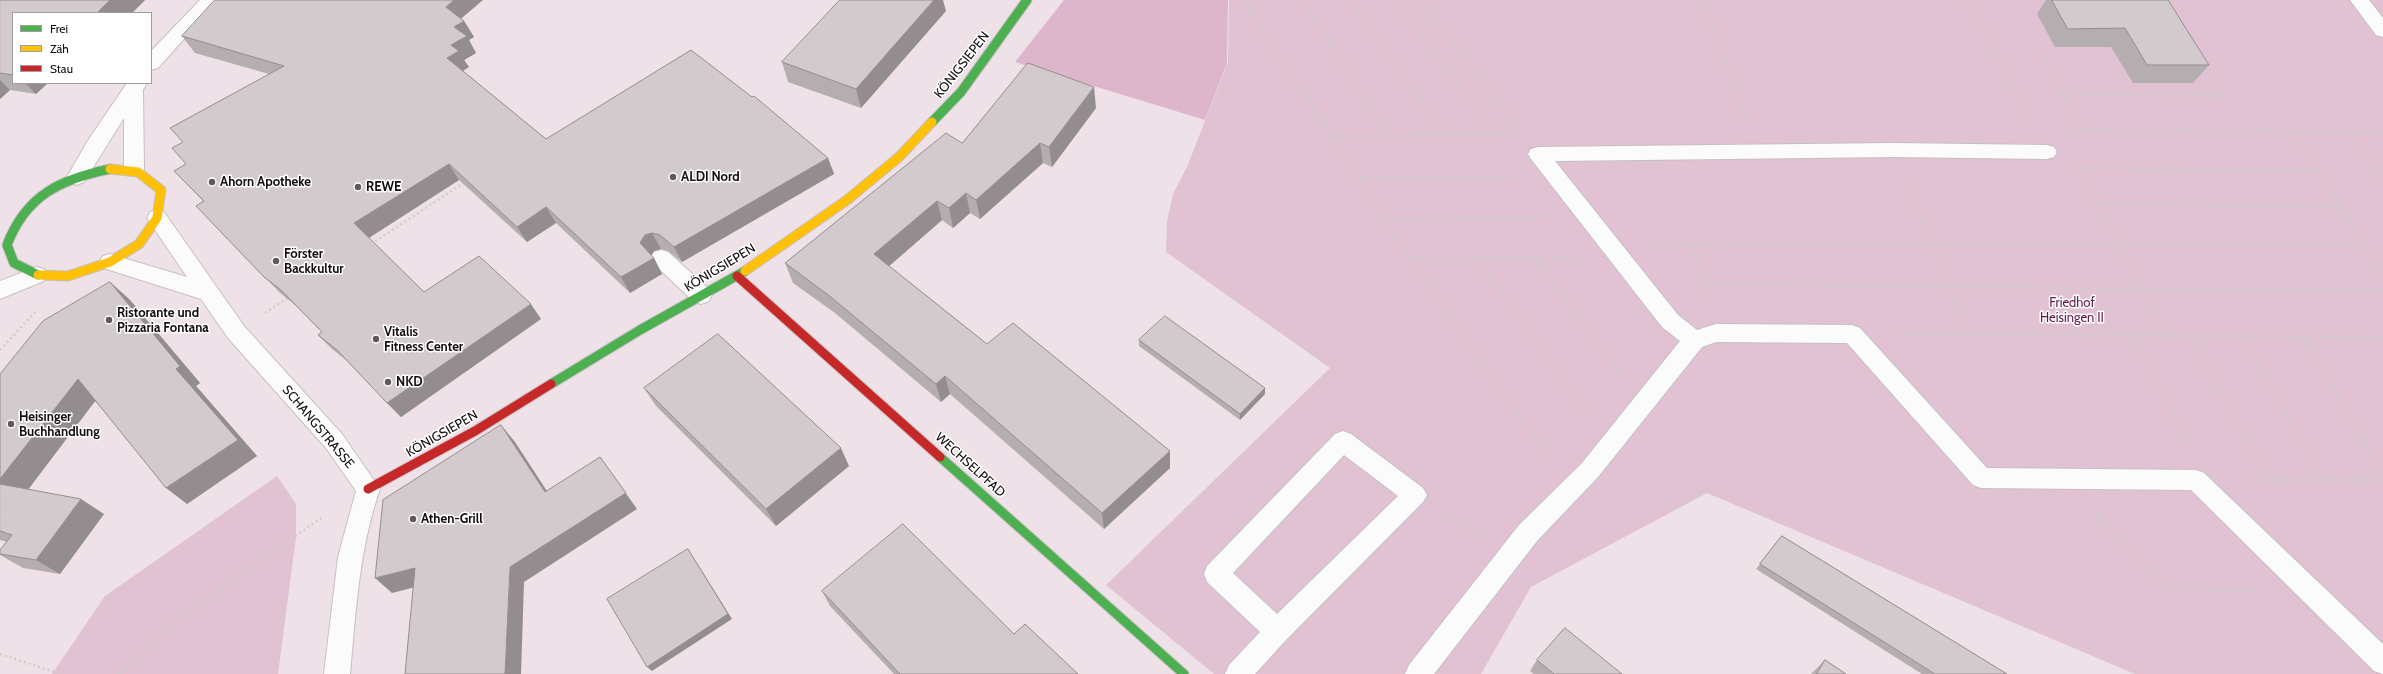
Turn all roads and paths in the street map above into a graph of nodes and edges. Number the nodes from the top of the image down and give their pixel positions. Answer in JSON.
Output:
{"nodes":[{"id":1,"x":210,"y":0,"type":"edge"},
{"id":2,"x":1027,"y":0,"type":"edge"},
{"id":3,"x":1245,"y":0,"type":"edge"},
{"id":4,"x":1256,"y":0,"type":"edge"},
{"id":5,"x":1302,"y":0,"type":"edge"},
{"id":6,"x":1350,"y":0,"type":"edge"},
{"id":7,"x":1395,"y":0,"type":"edge"},
{"id":8,"x":1420,"y":0,"type":"edge"},
{"id":9,"x":1703,"y":0,"type":"edge"},
{"id":10,"x":1967,"y":0,"type":"edge"},
{"id":11,"x":2359,"y":0,"type":"edge"},
{"id":12,"x":2383,"y":31,"type":"edge"},
{"id":13,"x":2041,"y":53,"type":"dead end"},
{"id":14,"x":152,"y":62,"type":"edge"},
{"id":15,"x":2204,"y":69,"type":"edge"},
{"id":16,"x":135,"y":86,"type":"edge"},
{"id":17,"x":2062,"y":93,"type":"junction"},
{"id":18,"x":2068,"y":131,"type":"dead end"},
{"id":19,"x":2083,"y":131,"type":"junction"},
{"id":20,"x":2291,"y":131,"type":"junction"},
{"id":21,"x":2350,"y":131,"type":"junction"},
{"id":22,"x":2383,"y":132,"type":"edge"},
{"id":23,"x":1497,"y":135,"type":"junction"},
{"id":24,"x":1524,"y":135,"type":"junction"},
{"id":25,"x":1331,"y":136,"type":"junction"},
{"id":26,"x":1389,"y":136,"type":"junction"},
{"id":27,"x":1445,"y":136,"type":"junction"},
{"id":28,"x":1893,"y":150,"type":"junction"},
{"id":29,"x":1756,"y":151,"type":"junction"},
{"id":30,"x":2048,"y":152,"type":"joint"},
{"id":31,"x":1538,"y":154,"type":"junction"},
{"id":32,"x":2073,"y":158,"type":"dead end"},
{"id":33,"x":2078,"y":168,"type":"junction"},
{"id":34,"x":134,"y":169,"type":"junction"},
{"id":35,"x":2316,"y":170,"type":"junction"},
{"id":36,"x":1558,"y":177,"type":"junction"},
{"id":37,"x":77,"y":178,"type":"junction"},
{"id":38,"x":1360,"y":178,"type":"junction"},
{"id":39,"x":469,"y":179,"type":"edge"},
{"id":40,"x":2383,"y":180,"type":"edge"},
{"id":41,"x":2098,"y":204,"type":"junction"},
{"id":42,"x":2340,"y":207,"type":"junction"},
{"id":43,"x":1588,"y":216,"type":"junction"},
{"id":44,"x":157,"y":218,"type":"junction"},
{"id":45,"x":1385,"y":220,"type":"junction"},
{"id":46,"x":1931,"y":243,"type":"junction"},
{"id":47,"x":369,"y":245,"type":"edge"},
{"id":48,"x":2119,"y":245,"type":"junction"},
{"id":49,"x":2365,"y":246,"type":"junction"},
{"id":50,"x":3,"y":248,"type":"edge"},
{"id":51,"x":1476,"y":257,"type":"junction"},
{"id":52,"x":1534,"y":257,"type":"junction"},
{"id":53,"x":661,"y":258,"type":"edge"},
{"id":54,"x":1621,"y":258,"type":"junction"},
{"id":55,"x":1410,"y":259,"type":"junction"},
{"id":56,"x":110,"y":262,"type":"junction"},
{"id":57,"x":2383,"y":274,"type":"edge"},
{"id":58,"x":36,"y":275,"type":"junction"},
{"id":59,"x":737,"y":276,"type":"junction"},
{"id":60,"x":1703,"y":284,"type":"junction"},
{"id":61,"x":1948,"y":285,"type":"junction"},
{"id":62,"x":2142,"y":289,"type":"junction"},
{"id":63,"x":2383,"y":289,"type":"edge"},
{"id":64,"x":0,"y":290,"type":"edge"},
{"id":65,"x":296,"y":293,"type":"edge"},
{"id":66,"x":209,"y":294,"type":"junction"},
{"id":67,"x":701,"y":296,"type":"junction"},
{"id":68,"x":236,"y":332,"type":"junction"},
{"id":69,"x":1716,"y":332,"type":"junction"},
{"id":70,"x":1852,"y":334,"type":"junction"},
{"id":71,"x":1969,"y":335,"type":"junction"},
{"id":72,"x":2132,"y":335,"type":"junction"},
{"id":73,"x":2166,"y":336,"type":"junction"},
{"id":74,"x":2190,"y":336,"type":"junction"},
{"id":75,"x":2244,"y":337,"type":"junction"},
{"id":76,"x":2304,"y":337,"type":"junction"},
{"id":77,"x":2383,"y":337,"type":"edge"},
{"id":78,"x":1694,"y":340,"type":"junction"},
{"id":79,"x":1627,"y":373,"type":"dead end"},
{"id":80,"x":1594,"y":411,"type":"dead end"},
{"id":81,"x":1589,"y":417,"type":"junction"},
{"id":82,"x":1584,"y":422,"type":"dead end"},
{"id":83,"x":1556,"y":456,"type":"dead end"},
{"id":84,"x":1551,"y":461,"type":"junction"},
{"id":85,"x":2383,"y":476,"type":"edge"},
{"id":86,"x":2322,"y":479,"type":"junction"},
{"id":87,"x":2065,"y":480,"type":"junction"},
{"id":88,"x":2201,"y":480,"type":"junction"},
{"id":89,"x":2269,"y":480,"type":"junction"},
{"id":90,"x":2383,"y":480,"type":"edge"},
{"id":91,"x":1573,"y":485,"type":"junction"},
{"id":92,"x":368,"y":489,"type":"junction"},
{"id":93,"x":1415,"y":495,"type":"junction"},
{"id":94,"x":1512,"y":556,"type":"junction"},
{"id":95,"x":2308,"y":591,"type":"junction"},
{"id":96,"x":1276,"y":631,"type":"junction"},
{"id":97,"x":0,"y":654,"type":"edge"},
{"id":98,"x":2383,"y":662,"type":"edge"},
{"id":99,"x":61,"y":674,"type":"edge"},
{"id":100,"x":118,"y":674,"type":"edge"},
{"id":101,"x":337,"y":674,"type":"edge"},
{"id":102,"x":1184,"y":674,"type":"edge"},
{"id":103,"x":1238,"y":674,"type":"edge"},
{"id":104,"x":1418,"y":674,"type":"edge"}],
"edges":[{"from":1,"to":14,"type":"street"},
{"from":2,"to":59,"type":"street","name":"KÖNIGSIEPEN"},
{"from":3,"to":4,"type":"path"},
{"from":3,"to":25,"type":"path"},
{"from":5,"to":26,"type":"path"},
{"from":6,"to":27,"type":"path"},
{"from":7,"to":23,"type":"path"},
{"from":8,"to":24,"type":"path"},
{"from":9,"to":29,"type":"path"},
{"from":10,"to":30,"type":"path"},
{"from":11,"to":12,"type":"street"},
{"from":13,"to":17,"type":"path"},
{"from":15,"to":17,"type":"path"},
{"from":16,"to":34,"type":"street"},
{"from":16,"to":37,"type":"street"},
{"from":17,"to":19,"type":"path"},
{"from":18,"to":19,"type":"path"},
{"from":19,"to":20,"type":"path"},
{"from":20,"to":21,"type":"path"},
{"from":20,"to":35,"type":"path"},
{"from":21,"to":22,"type":"path"},
{"from":21,"to":40,"type":"path"},
{"from":23,"to":24,"type":"path"},
{"from":23,"to":27,"type":"path"},
{"from":24,"to":31,"type":"path"},
{"from":25,"to":26,"type":"path"},
{"from":25,"to":38,"type":"path"},
{"from":26,"to":27,"type":"path"},
{"from":28,"to":29,"type":"street"},
{"from":28,"to":30,"type":"street"},
{"from":28,"to":46,"type":"path"},
{"from":29,"to":31,"type":"street"},
{"from":31,"to":36,"type":"street"},
{"from":32,"to":33,"type":"path"},
{"from":33,"to":35,"type":"path"},
{"from":33,"to":41,"type":"path"},
{"from":34,"to":37,"type":"street"},
{"from":34,"to":44,"type":"street"},
{"from":35,"to":42,"type":"path"},
{"from":36,"to":38,"type":"path"},
{"from":36,"to":43,"type":"street"},
{"from":37,"to":50,"type":"street"},
{"from":38,"to":45,"type":"path"},
{"from":39,"to":47,"type":"path"},
{"from":41,"to":42,"type":"path"},
{"from":41,"to":48,"type":"path"},
{"from":42,"to":49,"type":"path"},
{"from":43,"to":45,"type":"path"},
{"from":43,"to":54,"type":"street"},
{"from":44,"to":56,"type":"street"},
{"from":44,"to":66,"type":"street","name":"SCHANGSTRASSE"},
{"from":45,"to":55,"type":"path"},
{"from":46,"to":48,"type":"path"},
{"from":46,"to":60,"type":"path"},
{"from":46,"to":61,"type":"path"},
{"from":48,"to":49,"type":"path"},
{"from":48,"to":62,"type":"path"},
{"from":49,"to":57,"type":"path"},
{"from":50,"to":58,"type":"street"},
{"from":51,"to":52,"type":"path"},
{"from":51,"to":55,"type":"path"},
{"from":51,"to":81,"type":"path"},
{"from":52,"to":54,"type":"path"},
{"from":52,"to":79,"type":"path"},
{"from":53,"to":67,"type":"street"},
{"from":54,"to":78,"type":"street"},
{"from":55,"to":84,"type":"path"},
{"from":56,"to":58,"type":"street"},
{"from":56,"to":66,"type":"street"},
{"from":58,"to":64,"type":"street"},
{"from":59,"to":67,"type":"street","name":"KÖNIGSIEPEN"},
{"from":59,"to":102,"type":"street","name":"WECHSELPFAD"},
{"from":60,"to":61,"type":"path"},
{"from":60,"to":69,"type":"path"},
{"from":61,"to":62,"type":"path"},
{"from":61,"to":71,"type":"path"},
{"from":62,"to":63,"type":"path"},
{"from":62,"to":73,"type":"path"},
{"from":65,"to":68,"type":"path"},
{"from":66,"to":68,"type":"street","name":"SCHANGSTRASSE"},
{"from":67,"to":92,"type":"street","name":"KÖNIGSIEPEN"},
{"from":68,"to":92,"type":"street","name":"SCHANGSTRASSE"},
{"from":69,"to":70,"type":"street"},
{"from":69,"to":78,"type":"street"},
{"from":70,"to":71,"type":"path"},
{"from":70,"to":87,"type":"street"},
{"from":71,"to":72,"type":"path"},
{"from":72,"to":73,"type":"path"},
{"from":72,"to":88,"type":"path"},
{"from":73,"to":74,"type":"path"},
{"from":74,"to":75,"type":"path"},
{"from":74,"to":89,"type":"path"},
{"from":75,"to":76,"type":"path"},
{"from":75,"to":86,"type":"path"},
{"from":76,"to":77,"type":"path"},
{"from":76,"to":85,"type":"path"},
{"from":78,"to":91,"type":"street"},
{"from":80,"to":81,"type":"path"},
{"from":81,"to":82,"type":"path"},
{"from":83,"to":84,"type":"path"},
{"from":84,"to":91,"type":"path"},
{"from":86,"to":89,"type":"path"},
{"from":86,"to":90,"type":"path"},
{"from":87,"to":88,"type":"street"},
{"from":87,"to":95,"type":"path"},
{"from":88,"to":89,"type":"path"},
{"from":88,"to":95,"type":"street"},
{"from":91,"to":94,"type":"street"},
{"from":92,"to":100,"type":"path"},
{"from":92,"to":101,"type":"street"},
{"from":93,"to":94,"type":"path"},
{"from":93,"to":96,"type":"street"},
{"from":93,"to":96,"type":"street"},
{"from":94,"to":104,"type":"street"},
{"from":95,"to":98,"type":"street"},
{"from":96,"to":103,"type":"street"},
{"from":97,"to":99,"type":"path"}]}
